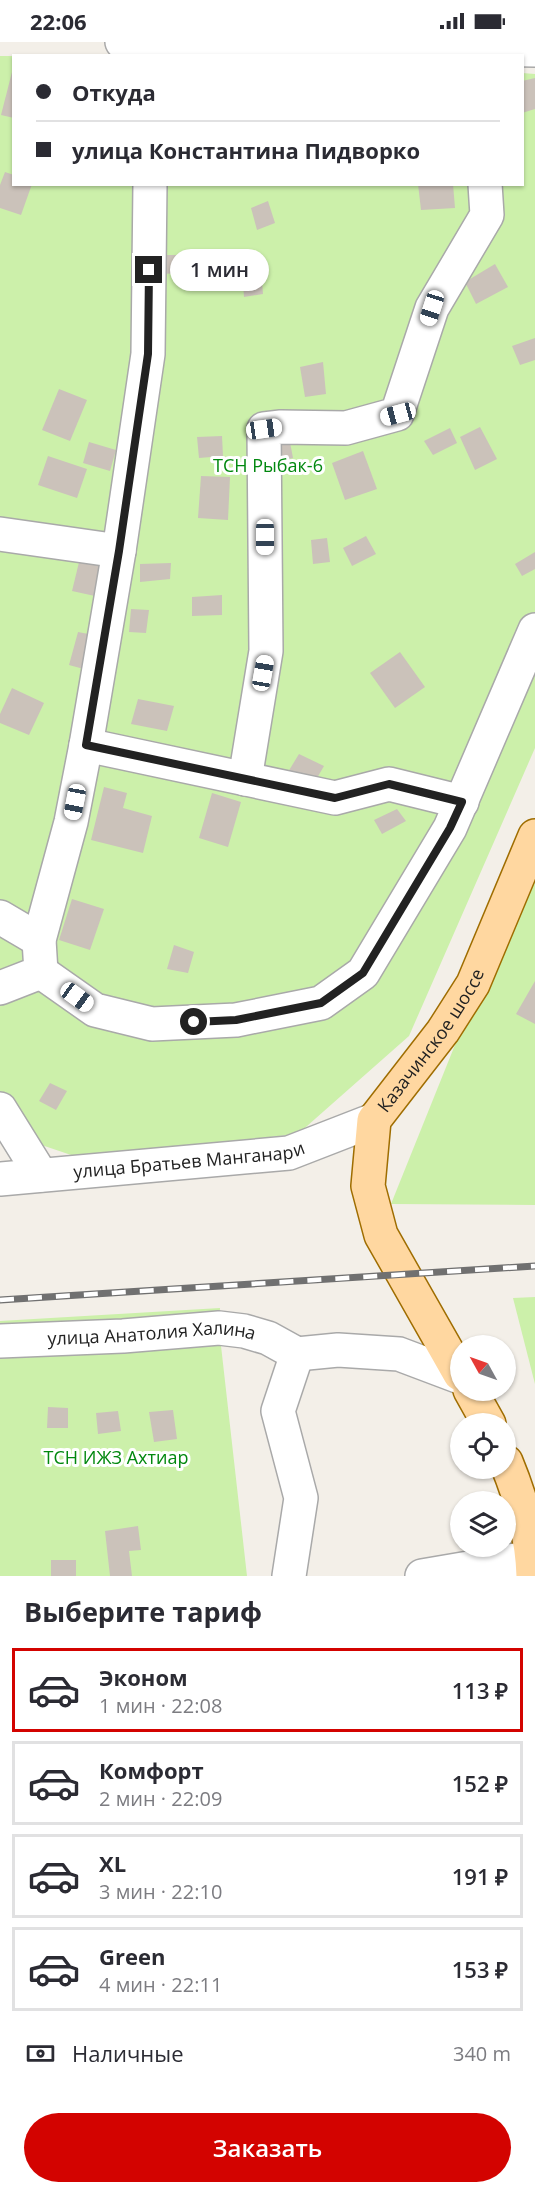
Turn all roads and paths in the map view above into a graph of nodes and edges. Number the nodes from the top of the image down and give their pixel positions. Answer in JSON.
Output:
{"nodes":[{"id":1,"x":122,"y":42,"type":"edge"},
{"id":2,"x":151,"y":42,"type":"edge"},
{"id":3,"x":535,"y":50,"type":"edge"},
{"id":4,"x":482,"y":52,"type":"edge"},
{"id":5,"x":150,"y":186,"type":"edge"},
{"id":6,"x":485,"y":186,"type":"edge"},
{"id":7,"x":0,"y":534,"type":"edge"},
{"id":8,"x":119,"y":551,"type":"junction"},
{"id":9,"x":535,"y":630,"type":"edge"},
{"id":10,"x":86,"y":745,"type":"junction"},
{"id":11,"x":245,"y":779,"type":"junction"},
{"id":12,"x":462,"y":802,"type":"junction"},
{"id":13,"x":535,"y":836,"type":"edge"},
{"id":14,"x":0,"y":917,"type":"edge"},
{"id":15,"x":40,"y":956,"type":"junction"},
{"id":16,"x":0,"y":988,"type":"edge"},
{"id":17,"x":0,"y":1109,"type":"edge"},
{"id":18,"x":374,"y":1120,"type":"junction"},
{"id":19,"x":0,"y":1154,"type":"edge"},
{"id":20,"x":41,"y":1175,"type":"junction"},
{"id":21,"x":0,"y":1179,"type":"edge"},
{"id":22,"x":0,"y":1341,"type":"edge"},
{"id":23,"x":297,"y":1354,"type":"junction"},
{"id":24,"x":450,"y":1358,"type":"edge"},
{"id":25,"x":450,"y":1372,"type":"edge"},
{"id":26,"x":513,"y":1479,"type":"edge"},
{"id":27,"x":533,"y":1566,"type":"edge"},
{"id":28,"x":289,"y":1576,"type":"edge"},
{"id":29,"x":422,"y":1576,"type":"edge"}],
"edges":[{"from":1,"to":2,"type":"street"},
{"from":2,"to":4,"type":"street"},
{"from":3,"to":4,"type":"street"},
{"from":5,"to":8,"type":"street"},
{"from":6,"to":11,"type":"street"},
{"from":7,"to":8,"type":"street"},
{"from":8,"to":10,"type":"street"},
{"from":9,"to":12,"type":"street"},
{"from":10,"to":11,"type":"street"},
{"from":10,"to":15,"type":"street"},
{"from":11,"to":12,"type":"street"},
{"from":12,"to":15,"type":"street"},
{"from":13,"to":18,"type":"main road","name":"Казачинское шоссе"},
{"from":14,"to":15,"type":"street"},
{"from":15,"to":16,"type":"street"},
{"from":17,"to":20,"type":"street"},
{"from":18,"to":20,"type":"street","name":"улица Братьев Манганари"},
{"from":18,"to":24,"type":"main road","name":"Казачинское шоссе"},
{"from":19,"to":20,"type":"street"},
{"from":20,"to":21,"type":"street","name":"улица Братьев Манганари"},
{"from":22,"to":23,"type":"street","name":"улица Анатолия Халина"},
{"from":23,"to":25,"type":"street"},
{"from":23,"to":28,"type":"street"},
{"from":26,"to":27,"type":"main road"},
{"from":27,"to":29,"type":"street"}]}
